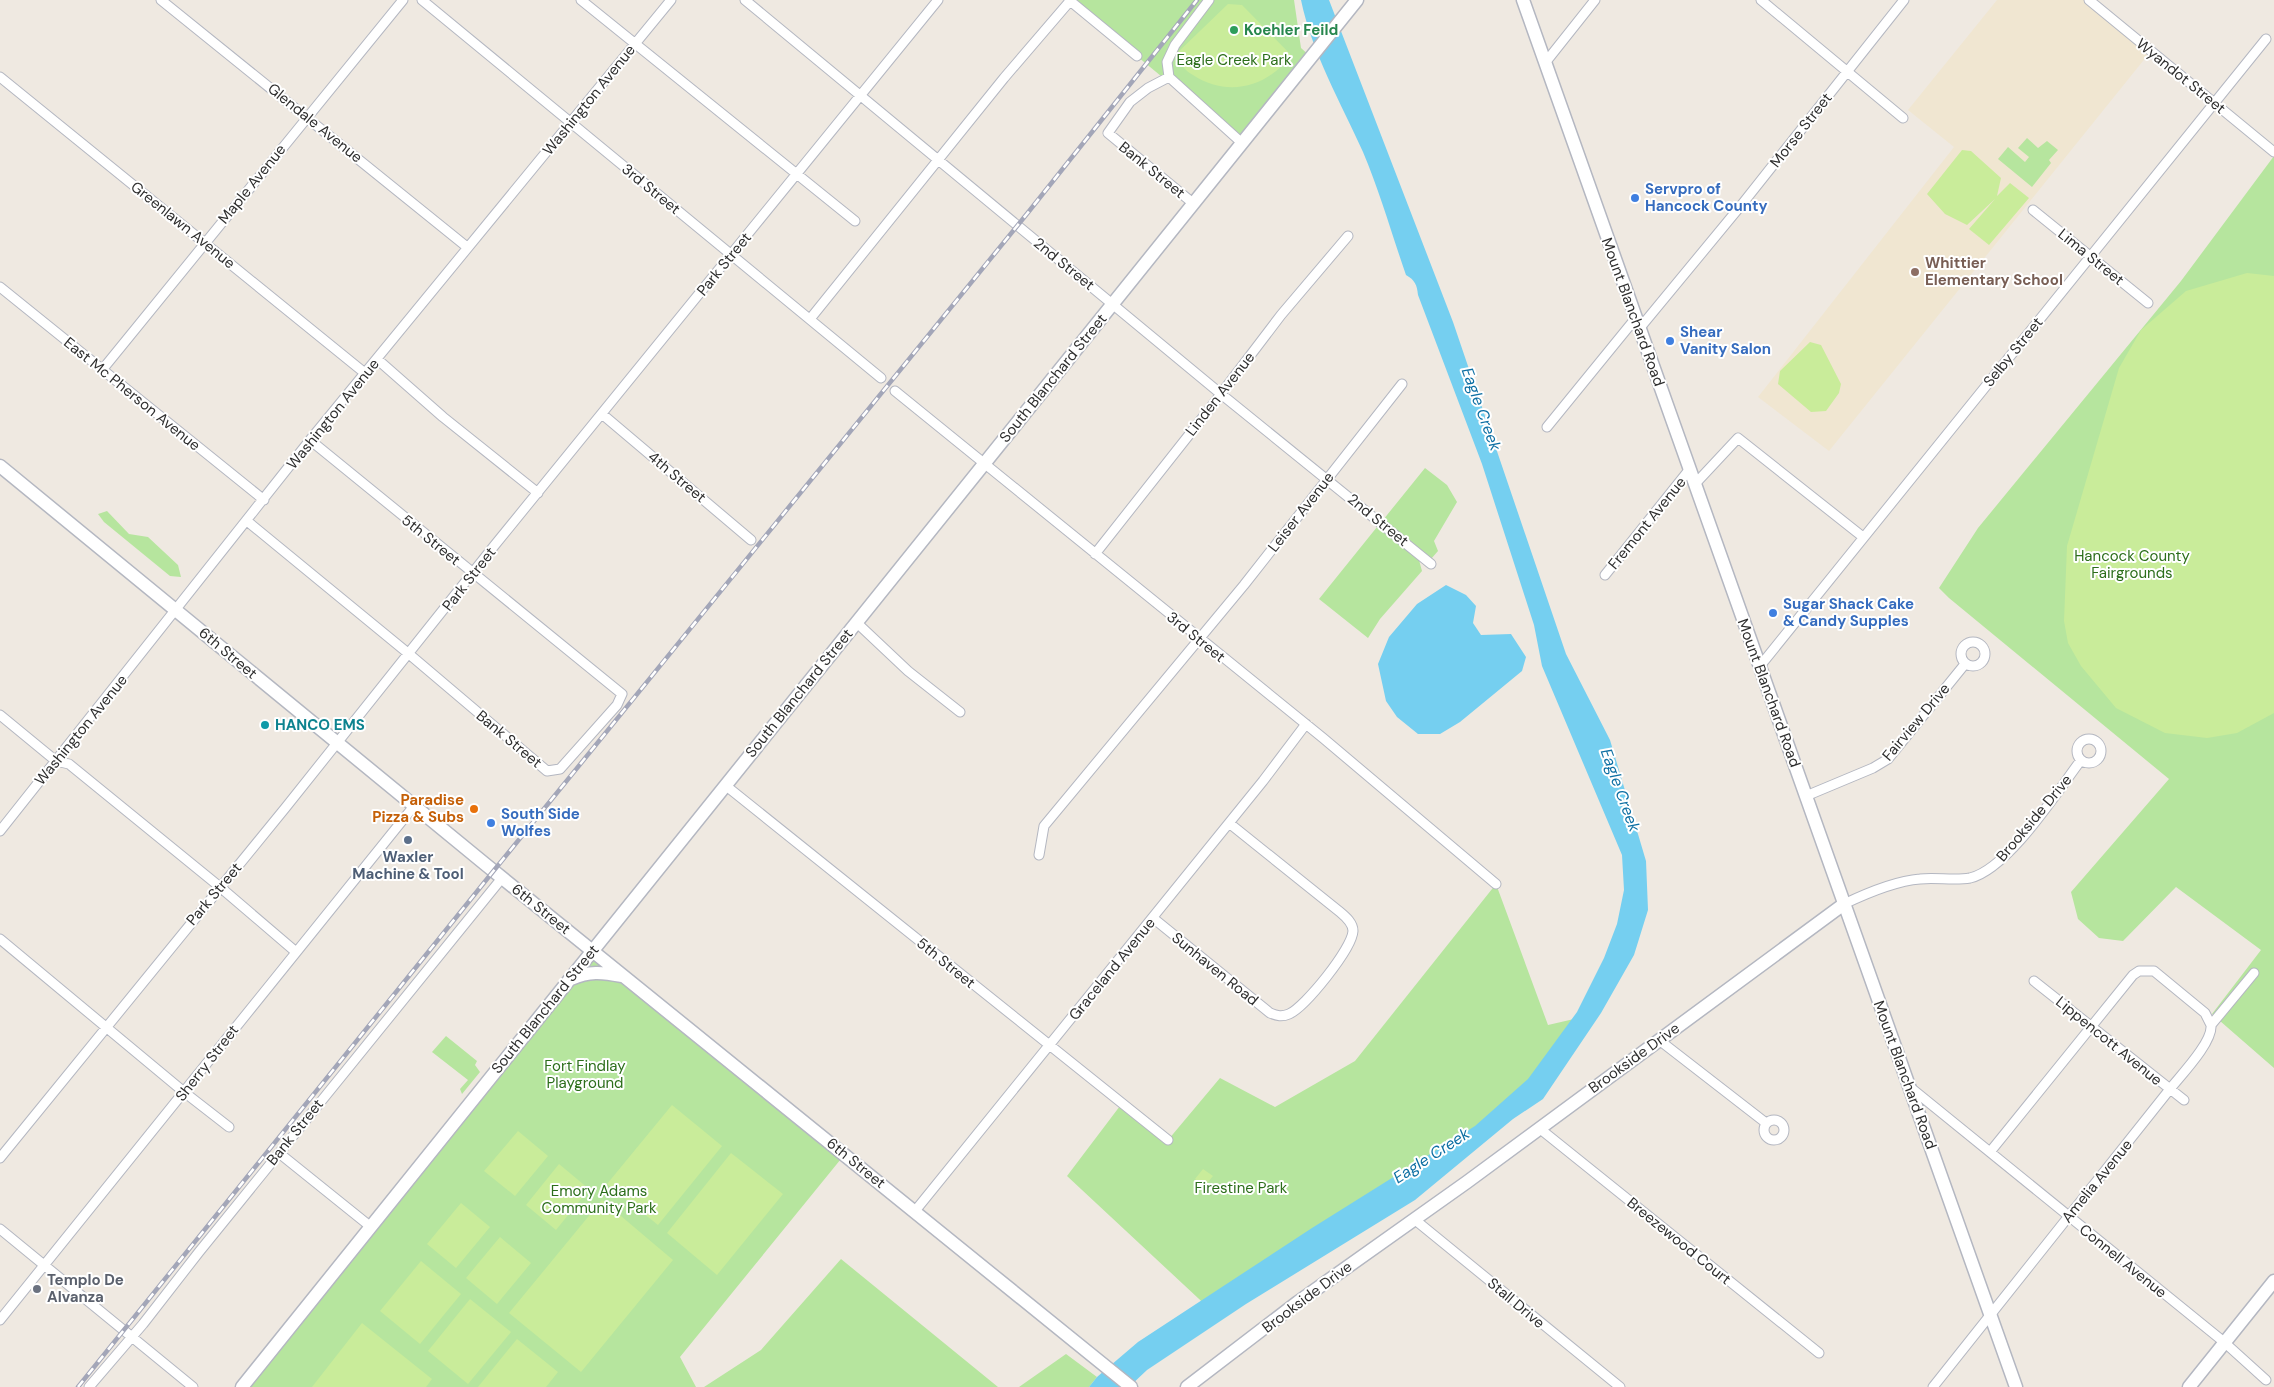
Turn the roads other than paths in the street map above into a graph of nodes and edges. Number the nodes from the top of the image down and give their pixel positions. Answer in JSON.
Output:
{"nodes":[{"id":1,"x":162,"y":0,"type":"edge"},
{"id":2,"x":404,"y":0,"type":"edge"},
{"id":3,"x":422,"y":0,"type":"edge"},
{"id":4,"x":581,"y":0,"type":"edge"},
{"id":5,"x":671,"y":0,"type":"edge"},
{"id":6,"x":745,"y":0,"type":"edge"},
{"id":7,"x":938,"y":0,"type":"edge"},
{"id":8,"x":1070,"y":0,"type":"edge"},
{"id":9,"x":1209,"y":0,"type":"edge"},
{"id":10,"x":1523,"y":0,"type":"edge"},
{"id":11,"x":1595,"y":0,"type":"edge"},
{"id":12,"x":1761,"y":0,"type":"edge"},
{"id":13,"x":1904,"y":0,"type":"edge"},
{"id":14,"x":2089,"y":0,"type":"edge"},
{"id":15,"x":1355,"y":3,"type":"edge"},
{"id":16,"x":2266,"y":39,"type":"dead end"},
{"id":17,"x":635,"y":43,"type":"junction"},
{"id":18,"x":1136,"y":56,"type":"dead end"},
{"id":19,"x":1545,"y":63,"type":"junction"},
{"id":20,"x":1848,"y":70,"type":"junction"},
{"id":21,"x":0,"y":77,"type":"edge"},
{"id":22,"x":1169,"y":77,"type":"junction"},
{"id":23,"x":860,"y":95,"type":"junction"},
{"id":24,"x":2214,"y":102,"type":"junction"},
{"id":25,"x":306,"y":116,"type":"junction"},
{"id":26,"x":1903,"y":118,"type":"dead end"},
{"id":27,"x":570,"y":122,"type":"junction"},
{"id":28,"x":1242,"y":143,"type":"junction"},
{"id":29,"x":2274,"y":152,"type":"edge"},
{"id":30,"x":938,"y":161,"type":"junction"},
{"id":31,"x":796,"y":174,"type":"junction"},
{"id":32,"x":1194,"y":204,"type":"junction"},
{"id":33,"x":2033,"y":210,"type":"dead end"},
{"id":34,"x":855,"y":221,"type":"dead end"},
{"id":35,"x":1348,"y":236,"type":"dead end"},
{"id":36,"x":205,"y":242,"type":"junction"},
{"id":37,"x":467,"y":247,"type":"junction"},
{"id":38,"x":732,"y":254,"type":"junction"},
{"id":39,"x":2090,"y":256,"type":"junction"},
{"id":40,"x":0,"y":287,"type":"edge"},
{"id":41,"x":2148,"y":303,"type":"dead end"},
{"id":42,"x":1113,"y":304,"type":"junction"},
{"id":43,"x":810,"y":319,"type":"junction"},
{"id":44,"x":1637,"y":324,"type":"junction"},
{"id":45,"x":377,"y":359,"type":"junction"},
{"id":46,"x":102,"y":370,"type":"junction"},
{"id":47,"x":366,"y":374,"type":"junction"},
{"id":48,"x":881,"y":378,"type":"dead end"},
{"id":49,"x":1402,"y":384,"type":"dead end"},
{"id":50,"x":895,"y":391,"type":"dead end"},
{"id":51,"x":1221,"y":394,"type":"junction"},
{"id":52,"x":602,"y":414,"type":"junction"},
{"id":53,"x":1547,"y":427,"type":"dead end"},
{"id":54,"x":310,"y":440,"type":"junction"},
{"id":55,"x":985,"y":463,"type":"junction"},
{"id":56,"x":0,"y":466,"type":"edge"},
{"id":57,"x":1689,"y":470,"type":"junction"},
{"id":58,"x":1326,"y":479,"type":"junction"},
{"id":59,"x":1695,"y":484,"type":"junction"},
{"id":60,"x":538,"y":493,"type":"junction"},
{"id":61,"x":264,"y":500,"type":"junction"},
{"id":62,"x":247,"y":521,"type":"junction"},
{"id":63,"x":1863,"y":537,"type":"junction"},
{"id":64,"x":751,"y":540,"type":"dead end"},
{"id":65,"x":1095,"y":554,"type":"junction"},
{"id":66,"x":1431,"y":564,"type":"dead end"},
{"id":67,"x":472,"y":574,"type":"junction"},
{"id":68,"x":1605,"y":575,"type":"dead end"},
{"id":69,"x":177,"y":611,"type":"junction"},
{"id":70,"x":856,"y":622,"type":"junction"},
{"id":71,"x":1198,"y":639,"type":"junction"},
{"id":72,"x":409,"y":654,"type":"junction"},
{"id":73,"x":1965,"y":664,"type":"dead end"},
{"id":74,"x":1760,"y":666,"type":"junction"},
{"id":75,"x":622,"y":694,"type":"joint"},
{"id":76,"x":960,"y":712,"type":"dead end"},
{"id":77,"x":0,"y":715,"type":"edge"},
{"id":78,"x":1306,"y":724,"type":"junction"},
{"id":79,"x":338,"y":744,"type":"junction"},
{"id":80,"x":2081,"y":760,"type":"dead end"},
{"id":81,"x":56,"y":761,"type":"junction"},
{"id":82,"x":725,"y":785,"type":"junction"},
{"id":83,"x":1806,"y":796,"type":"junction"},
{"id":84,"x":414,"y":806,"type":"junction"},
{"id":85,"x":1229,"y":823,"type":"junction"},
{"id":86,"x":0,"y":831,"type":"edge"},
{"id":87,"x":1039,"y":855,"type":"dead end"},
{"id":88,"x":502,"y":878,"type":"junction"},
{"id":89,"x":1496,"y":884,"type":"dead end"},
{"id":90,"x":220,"y":887,"type":"junction"},
{"id":91,"x":1844,"y":904,"type":"junction"},
{"id":92,"x":1153,"y":918,"type":"junction"},
{"id":93,"x":0,"y":939,"type":"edge"},
{"id":94,"x":592,"y":951,"type":"junction"},
{"id":95,"x":296,"y":952,"type":"junction"},
{"id":96,"x":2254,"y":973,"type":"dead end"},
{"id":97,"x":625,"y":977,"type":"junction"},
{"id":98,"x":568,"y":980,"type":"junction"},
{"id":99,"x":2034,"y":981,"type":"dead end"},
{"id":100,"x":2211,"y":1025,"type":"junction"},
{"id":101,"x":2092,"y":1026,"type":"junction"},
{"id":102,"x":105,"y":1027,"type":"junction"},
{"id":103,"x":1658,"y":1040,"type":"junction"},
{"id":104,"x":1049,"y":1046,"type":"junction"},
{"id":105,"x":1909,"y":1087,"type":"junction"},
{"id":106,"x":2170,"y":1089,"type":"junction"},
{"id":107,"x":184,"y":1092,"type":"junction"},
{"id":108,"x":2184,"y":1100,"type":"dead end"},
{"id":109,"x":1766,"y":1123,"type":"dead end"},
{"id":110,"x":229,"y":1127,"type":"dead end"},
{"id":111,"x":1540,"y":1128,"type":"junction"},
{"id":112,"x":1168,"y":1140,"type":"dead end"},
{"id":113,"x":1990,"y":1152,"type":"junction"},
{"id":114,"x":278,"y":1153,"type":"junction"},
{"id":115,"x":0,"y":1158,"type":"edge"},
{"id":116,"x":915,"y":1211,"type":"junction"},
{"id":117,"x":2068,"y":1216,"type":"junction"},
{"id":118,"x":1414,"y":1219,"type":"junction"},
{"id":119,"x":371,"y":1227,"type":"junction"},
{"id":120,"x":0,"y":1229,"type":"edge"},
{"id":121,"x":44,"y":1265,"type":"junction"},
{"id":122,"x":2274,"y":1281,"type":"edge"},
{"id":123,"x":1990,"y":1315,"type":"junction"},
{"id":124,"x":0,"y":1320,"type":"edge"},
{"id":125,"x":132,"y":1337,"type":"junction"},
{"id":126,"x":2224,"y":1342,"type":"junction"},
{"id":127,"x":1819,"y":1353,"type":"dead end"},
{"id":128,"x":2266,"y":1380,"type":"dead end"},
{"id":129,"x":90,"y":1387,"type":"edge"},
{"id":130,"x":193,"y":1387,"type":"edge"},
{"id":131,"x":242,"y":1387,"type":"edge"},
{"id":132,"x":1131,"y":1387,"type":"edge"},
{"id":133,"x":1187,"y":1387,"type":"edge"},
{"id":134,"x":1620,"y":1387,"type":"edge"},
{"id":135,"x":1933,"y":1387,"type":"edge"},
{"id":136,"x":2016,"y":1387,"type":"edge"},
{"id":137,"x":2189,"y":1387,"type":"edge"}],
"edges":[{"from":1,"to":25,"type":"street","name":"Glendale Avenue"},
{"from":2,"to":25,"type":"street","name":"Maple Avenue"},
{"from":3,"to":27,"type":"street","name":"3rd Street"},
{"from":4,"to":17,"type":"street"},
{"from":5,"to":17,"type":"street","name":"Washington Avenue"},
{"from":6,"to":23,"type":"street","name":"2nd Street"},
{"from":7,"to":23,"type":"street","name":"Park Street"},
{"from":8,"to":18,"type":"street"},
{"from":8,"to":30,"type":"street"},
{"from":9,"to":22,"type":"street"},
{"from":10,"to":19,"type":"street","name":"Mount Blanchard Road"},
{"from":11,"to":19,"type":"street"},
{"from":12,"to":20,"type":"street"},
{"from":13,"to":20,"type":"street","name":"Morse Street"},
{"from":14,"to":24,"type":"street","name":"Wyandot Street"},
{"from":15,"to":28,"type":"street","name":"South Blanchard Street"},
{"from":16,"to":24,"type":"street","name":"Selby Street"},
{"from":17,"to":27,"type":"street","name":"Washington Avenue"},
{"from":17,"to":31,"type":"street"},
{"from":19,"to":44,"type":"street","name":"Mount Blanchard Road"},
{"from":20,"to":26,"type":"street"},
{"from":20,"to":44,"type":"street","name":"Morse Street"},
{"from":21,"to":36,"type":"street","name":"Greenlawn Avenue"},
{"from":22,"to":28,"type":"street"},
{"from":22,"to":32,"type":"street","name":"Bank Street"},
{"from":23,"to":30,"type":"street","name":"2nd Street"},
{"from":23,"to":31,"type":"street","name":"Park Street"},
{"from":24,"to":29,"type":"street","name":"Wyandot Street"},
{"from":24,"to":39,"type":"street","name":"Selby Street"},
{"from":25,"to":36,"type":"street","name":"Maple Avenue"},
{"from":25,"to":37,"type":"street","name":"Glendale Avenue"},
{"from":27,"to":37,"type":"street","name":"Washington Avenue"},
{"from":27,"to":38,"type":"street","name":"3rd Street"},
{"from":28,"to":32,"type":"street","name":"South Blanchard Street"},
{"from":30,"to":42,"type":"street","name":"2nd Street"},
{"from":30,"to":43,"type":"street"},
{"from":31,"to":34,"type":"street"},
{"from":31,"to":38,"type":"street","name":"Park Street"},
{"from":32,"to":42,"type":"street","name":"South Blanchard Street"},
{"from":33,"to":39,"type":"street","name":"Lima Street"},
{"from":35,"to":51,"type":"street","name":"Linden Avenue"},
{"from":36,"to":46,"type":"street","name":"Maple Avenue"},
{"from":36,"to":47,"type":"street","name":"Greenlawn Avenue"},
{"from":37,"to":45,"type":"street","name":"Washington Avenue"},
{"from":38,"to":43,"type":"street","name":"3rd Street"},
{"from":38,"to":52,"type":"street","name":"Park Street"},
{"from":39,"to":41,"type":"street","name":"Lima Street"},
{"from":39,"to":63,"type":"street","name":"Selby Street"},
{"from":40,"to":46,"type":"street","name":"East Mc Pherson Avenue"},
{"from":42,"to":51,"type":"street","name":"2nd Street"},
{"from":42,"to":55,"type":"street","name":"South Blanchard Street"},
{"from":43,"to":48,"type":"street","name":"3rd Street"},
{"from":44,"to":53,"type":"street"},
{"from":44,"to":57,"type":"street","name":"Mount Blanchard Road"},
{"from":45,"to":47,"type":"street","name":"Washington Avenue"},
{"from":45,"to":60,"type":"street"},
{"from":46,"to":61,"type":"street","name":"East Mc Pherson Avenue"},
{"from":47,"to":54,"type":"street","name":"Washington Avenue"},
{"from":49,"to":58,"type":"street","name":"Leiser Avenue"},
{"from":50,"to":55,"type":"street","name":"3rd Street"},
{"from":51,"to":58,"type":"street","name":"2nd Street"},
{"from":51,"to":65,"type":"street","name":"Linden Avenue"},
{"from":52,"to":60,"type":"street","name":"Park Street"},
{"from":52,"to":64,"type":"street","name":"4th Street"},
{"from":54,"to":61,"type":"street","name":"Washington Avenue"},
{"from":54,"to":67,"type":"street","name":"5th Street"},
{"from":55,"to":65,"type":"street","name":"3rd Street"},
{"from":55,"to":70,"type":"street","name":"South Blanchard Street"},
{"from":56,"to":69,"type":"street","name":"6th Street"},
{"from":57,"to":59,"type":"street","name":"Mount Blanchard Road"},
{"from":57,"to":68,"type":"street","name":"Fremont Avenue"},
{"from":58,"to":66,"type":"street","name":"2nd Street"},
{"from":58,"to":71,"type":"street","name":"Leiser Avenue"},
{"from":59,"to":63,"type":"street"},
{"from":59,"to":74,"type":"street","name":"Mount Blanchard Road"},
{"from":60,"to":67,"type":"street","name":"Park Street"},
{"from":61,"to":62,"type":"street","name":"Washington Avenue"},
{"from":62,"to":69,"type":"street","name":"Washington Avenue"},
{"from":62,"to":72,"type":"street","name":"Bank Street"},
{"from":63,"to":74,"type":"street","name":"Selby Street"},
{"from":65,"to":71,"type":"street","name":"3rd Street"},
{"from":67,"to":72,"type":"street","name":"Park Street"},
{"from":67,"to":75,"type":"street","name":"5th Street"},
{"from":69,"to":79,"type":"street","name":"6th Street"},
{"from":69,"to":81,"type":"street","name":"Washington Avenue"},
{"from":70,"to":76,"type":"street"},
{"from":70,"to":82,"type":"street","name":"South Blanchard Street"},
{"from":71,"to":78,"type":"street","name":"3rd Street"},
{"from":71,"to":87,"type":"street","name":"Leiser Avenue"},
{"from":72,"to":75,"type":"street","name":"Bank Street"},
{"from":72,"to":79,"type":"street","name":"Park Street"},
{"from":73,"to":83,"type":"street","name":"Fairview Drive"},
{"from":74,"to":83,"type":"street","name":"Mount Blanchard Road"},
{"from":77,"to":81,"type":"street"},
{"from":78,"to":85,"type":"street","name":"Graceland Avenue"},
{"from":78,"to":89,"type":"street","name":"3rd Street"},
{"from":79,"to":84,"type":"street","name":"6th Street"},
{"from":79,"to":90,"type":"street","name":"Park Street"},
{"from":80,"to":91,"type":"street","name":"Brookside Drive"},
{"from":81,"to":86,"type":"street","name":"Washington Avenue"},
{"from":81,"to":90,"type":"street"},
{"from":82,"to":94,"type":"street","name":"South Blanchard Street"},
{"from":82,"to":104,"type":"street","name":"5th Street"},
{"from":83,"to":91,"type":"street","name":"Mount Blanchard Road"},
{"from":84,"to":88,"type":"street","name":"6th Street"},
{"from":84,"to":95,"type":"street","name":"Sherry Street"},
{"from":85,"to":92,"type":"street","name":"Graceland Avenue"},
{"from":85,"to":92,"type":"street","name":"Sunhaven Road"},
{"from":88,"to":94,"type":"street","name":"6th Street"},
{"from":88,"to":114,"type":"street","name":"Bank Street"},
{"from":90,"to":95,"type":"street"},
{"from":90,"to":102,"type":"street","name":"Park Street"},
{"from":91,"to":103,"type":"street","name":"Brookside Drive"},
{"from":91,"to":105,"type":"street","name":"Mount Blanchard Road"},
{"from":92,"to":104,"type":"street","name":"Graceland Avenue"},
{"from":93,"to":102,"type":"street"},
{"from":94,"to":97,"type":"street","name":"6th Street"},
{"from":94,"to":98,"type":"street","name":"South Blanchard Street"},
{"from":95,"to":107,"type":"street","name":"Sherry Street"},
{"from":96,"to":100,"type":"street","name":"Amelia Avenue"},
{"from":97,"to":98,"type":"street"},
{"from":97,"to":116,"type":"street","name":"6th Street"},
{"from":98,"to":119,"type":"street","name":"South Blanchard Street"},
{"from":99,"to":101,"type":"street","name":"Lippencott Avenue"},
{"from":100,"to":101,"type":"street"},
{"from":100,"to":106,"type":"street","name":"Amelia Avenue"},
{"from":101,"to":106,"type":"street","name":"Lippencott Avenue"},
{"from":101,"to":113,"type":"street"},
{"from":102,"to":107,"type":"street"},
{"from":102,"to":115,"type":"street","name":"Park Street"},
{"from":103,"to":109,"type":"street"},
{"from":103,"to":111,"type":"street","name":"Brookside Drive"},
{"from":104,"to":112,"type":"street","name":"5th Street"},
{"from":104,"to":116,"type":"street","name":"Graceland Avenue"},
{"from":105,"to":113,"type":"street","name":"Connell Avenue"},
{"from":105,"to":123,"type":"street","name":"Mount Blanchard Road"},
{"from":106,"to":108,"type":"street","name":"Lippencott Avenue"},
{"from":106,"to":117,"type":"street","name":"Amelia Avenue"},
{"from":107,"to":110,"type":"street"},
{"from":107,"to":121,"type":"street","name":"Sherry Street"},
{"from":111,"to":118,"type":"street","name":"Brookside Drive"},
{"from":111,"to":127,"type":"street","name":"Breezewood Court"},
{"from":113,"to":117,"type":"street","name":"Connell Avenue"},
{"from":114,"to":119,"type":"street"},
{"from":114,"to":125,"type":"street","name":"Bank Street"},
{"from":116,"to":132,"type":"street","name":"6th Street"},
{"from":117,"to":123,"type":"street","name":"Amelia Avenue"},
{"from":117,"to":126,"type":"street","name":"Connell Avenue"},
{"from":118,"to":133,"type":"street","name":"Brookside Drive"},
{"from":118,"to":134,"type":"street","name":"Stall Drive"},
{"from":119,"to":131,"type":"street","name":"South Blanchard Street"},
{"from":120,"to":121,"type":"street"},
{"from":121,"to":124,"type":"street","name":"Sherry Street"},
{"from":121,"to":125,"type":"street"},
{"from":122,"to":126,"type":"street"},
{"from":123,"to":135,"type":"street","name":"Amelia Avenue"},
{"from":123,"to":136,"type":"street","name":"Mount Blanchard Road"},
{"from":125,"to":129,"type":"street","name":"Bank Street"},
{"from":125,"to":130,"type":"street"},
{"from":126,"to":128,"type":"street","name":"Connell Avenue"},
{"from":126,"to":137,"type":"street"}]}
